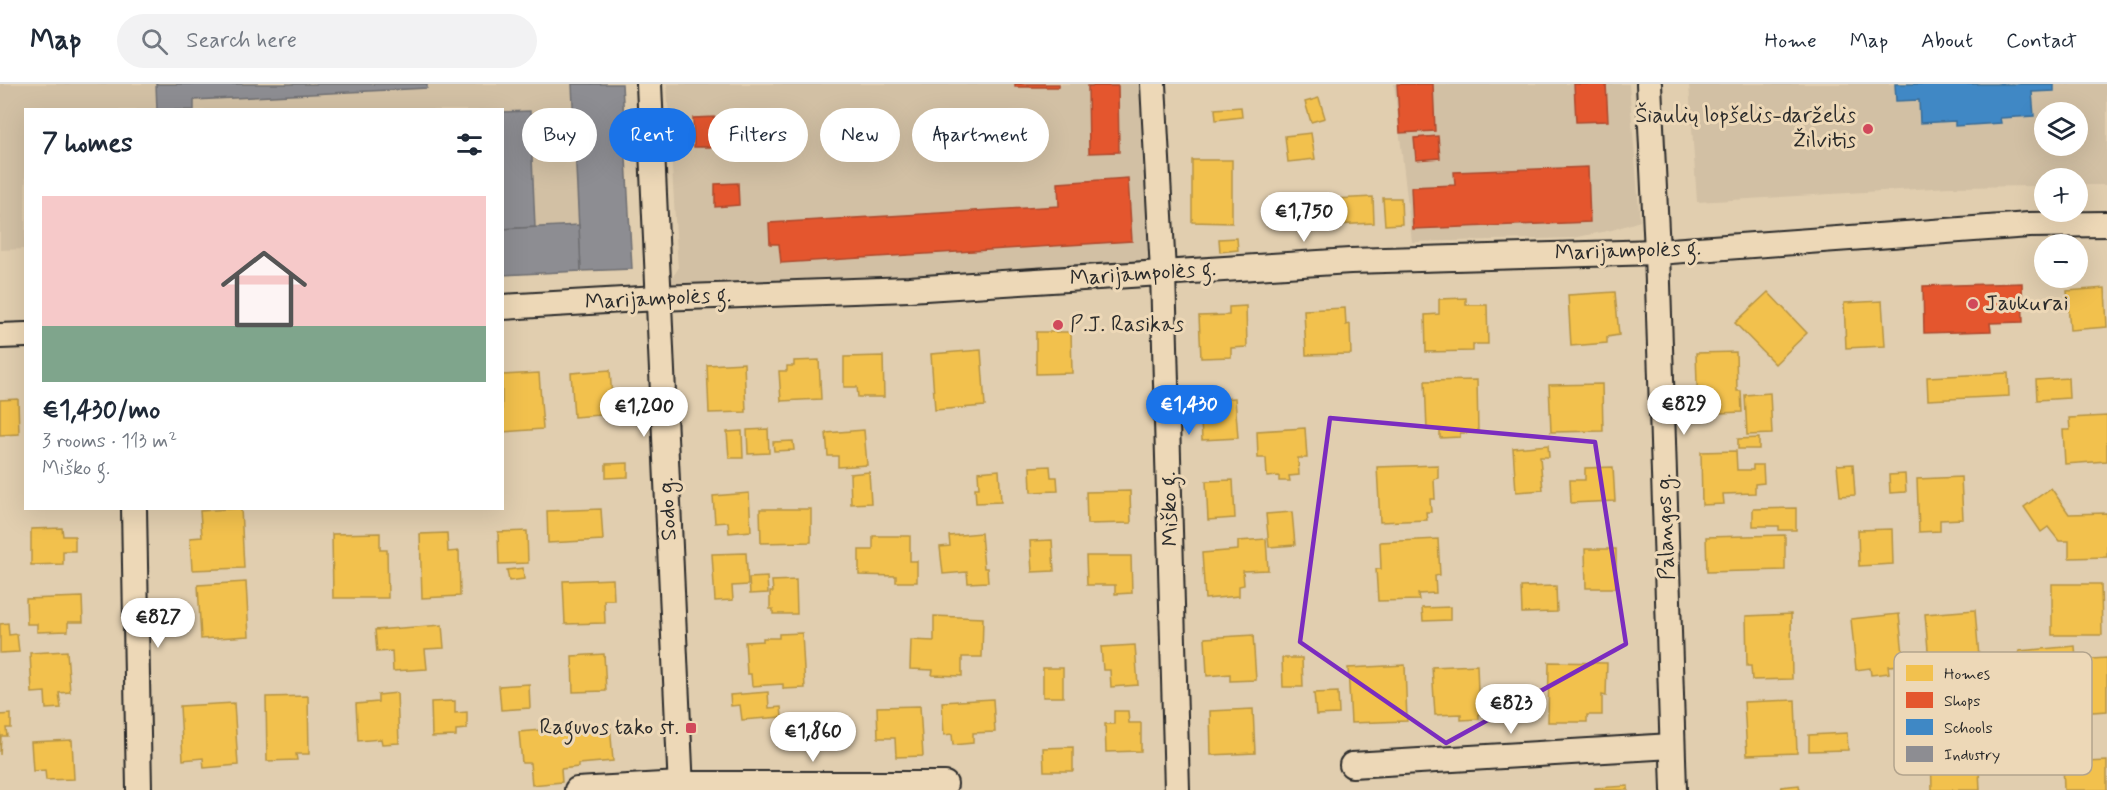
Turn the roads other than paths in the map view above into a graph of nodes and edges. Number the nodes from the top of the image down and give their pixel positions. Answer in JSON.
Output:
{"nodes":[{"id":1,"x":649,"y":84,"type":"edge"},
{"id":2,"x":1153,"y":84,"type":"edge"},
{"id":3,"x":1649,"y":84,"type":"edge"},
{"id":4,"x":2107,"y":224,"type":"edge"},
{"id":5,"x":1657,"y":252,"type":"junction"},
{"id":6,"x":1163,"y":272,"type":"junction"},
{"id":7,"x":658,"y":298,"type":"junction"},
{"id":8,"x":504,"y":308,"type":"edge"},
{"id":9,"x":24,"y":335,"type":"edge"},
{"id":10,"x":0,"y":336,"type":"edge"},
{"id":11,"x":134,"y":510,"type":"edge"},
{"id":12,"x":1672,"y":746,"type":"junction"},
{"id":13,"x":1352,"y":765,"type":"dead end"},
{"id":14,"x":945,"y":784,"type":"dead end"},
{"id":15,"x":681,"y":787,"type":"edge"},
{"id":16,"x":139,"y":790,"type":"edge"},
{"id":17,"x":577,"y":790,"type":"edge"},
{"id":18,"x":1178,"y":790,"type":"edge"},
{"id":19,"x":1674,"y":790,"type":"edge"}],
"edges":[{"from":1,"to":7,"type":"street","name":"Sodo g."},
{"from":2,"to":6,"type":"street","name":"Miško g."},
{"from":3,"to":5,"type":"street","name":"Palangos g."},
{"from":4,"to":5,"type":"street","name":"Marijampolės g."},
{"from":5,"to":6,"type":"street","name":"Marijampolės g."},
{"from":5,"to":12,"type":"street","name":"Palangos g."},
{"from":6,"to":7,"type":"street","name":"Marijampolės g."},
{"from":6,"to":18,"type":"street","name":"Miško g."},
{"from":7,"to":8,"type":"street","name":"Marijampolės g."},
{"from":7,"to":15,"type":"street","name":"Sodo g."},
{"from":9,"to":10,"type":"street"},
{"from":11,"to":16,"type":"street"},
{"from":12,"to":13,"type":"street"},
{"from":12,"to":19,"type":"street","name":"Palangos g."},
{"from":14,"to":15,"type":"street"},
{"from":15,"to":17,"type":"street"}]}
